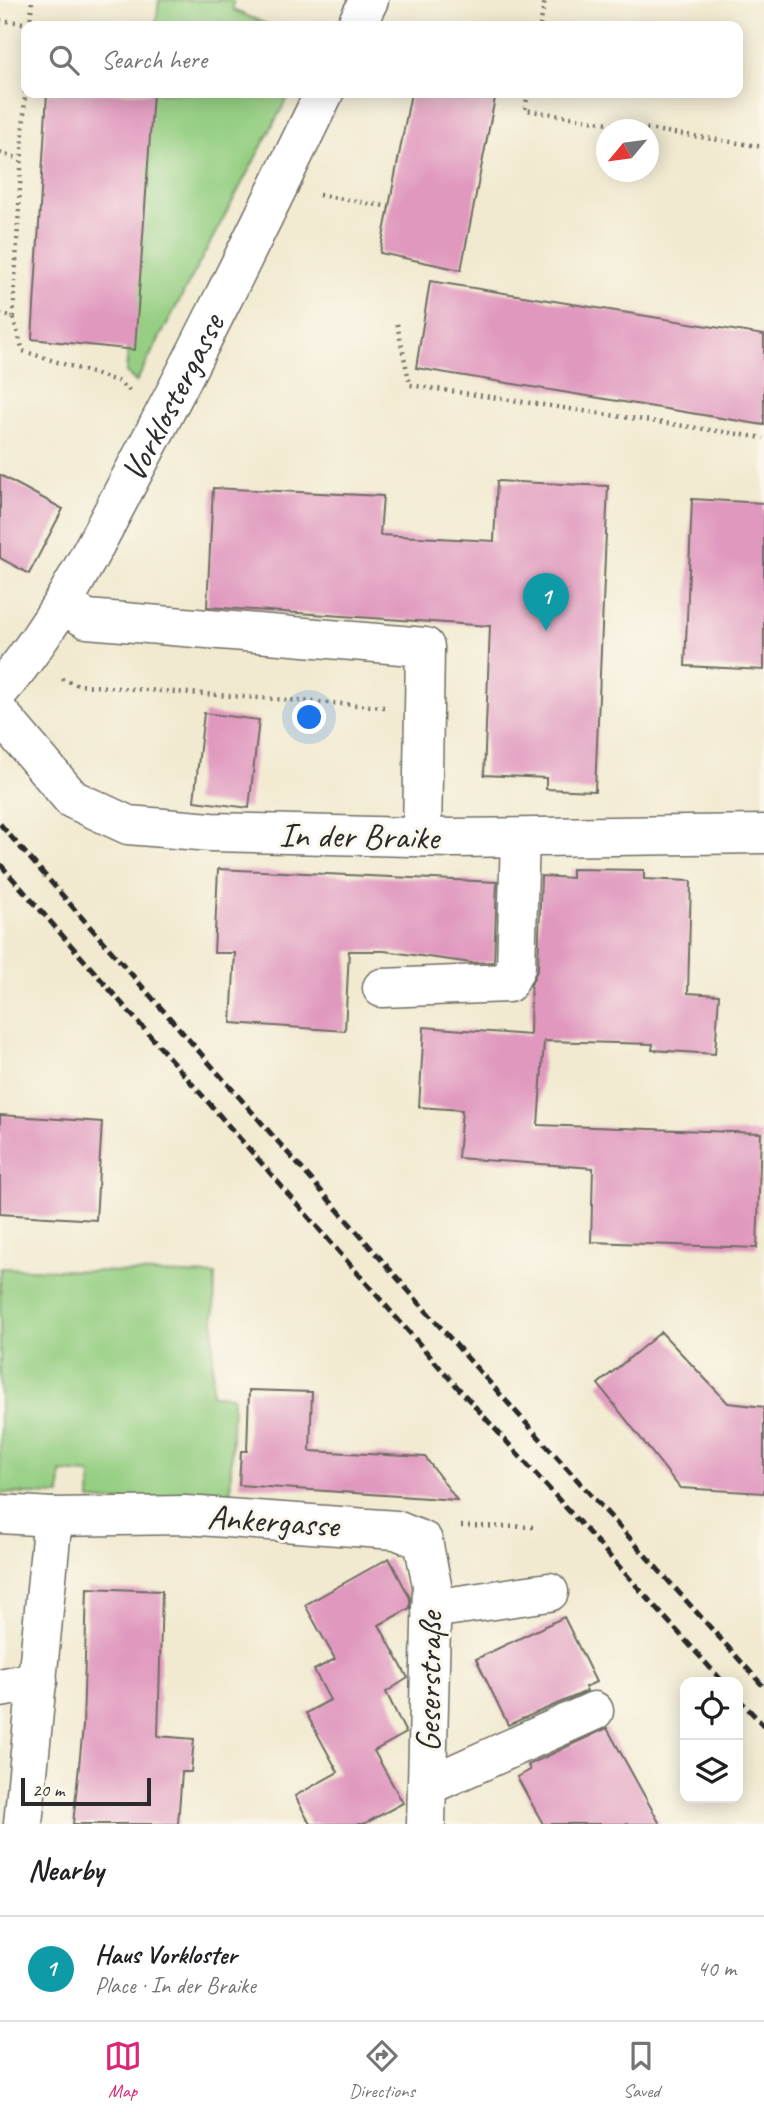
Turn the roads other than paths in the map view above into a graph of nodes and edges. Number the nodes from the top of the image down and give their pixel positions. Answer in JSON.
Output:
{"nodes":[{"id":1,"x":369,"y":0,"type":"edge"},
{"id":2,"x":358,"y":21,"type":"edge"},
{"id":3,"x":322,"y":98,"type":"edge"},
{"id":4,"x":63,"y":605,"type":"junction"},
{"id":5,"x":12,"y":677,"type":"edge"},
{"id":6,"x":0,"y":714,"type":"edge"},
{"id":7,"x":764,"y":834,"type":"edge"},
{"id":8,"x":422,"y":837,"type":"junction"},
{"id":9,"x":520,"y":838,"type":"junction"},
{"id":10,"x":382,"y":988,"type":"dead end"},
{"id":11,"x":0,"y":1514,"type":"edge"},
{"id":12,"x":53,"y":1517,"type":"junction"},
{"id":13,"x":423,"y":1541,"type":"joint"},
{"id":14,"x":549,"y":1591,"type":"dead end"},
{"id":15,"x":431,"y":1609,"type":"junction"},
{"id":16,"x":38,"y":1681,"type":"junction"},
{"id":17,"x":0,"y":1688,"type":"edge"},
{"id":18,"x":594,"y":1711,"type":"dead end"},
{"id":19,"x":427,"y":1786,"type":"junction"},
{"id":20,"x":23,"y":1824,"type":"edge"},
{"id":21,"x":426,"y":1824,"type":"edge"}],
"edges":[{"from":1,"to":2,"type":"street"},
{"from":3,"to":4,"type":"street","name":"Vorklostergasse"},
{"from":4,"to":5,"type":"street","name":"Vorklostergasse"},
{"from":4,"to":8,"type":"street"},
{"from":6,"to":8,"type":"street","name":"In der Braike"},
{"from":7,"to":9,"type":"street","name":"In der Braike"},
{"from":8,"to":9,"type":"street","name":"In der Braike"},
{"from":9,"to":10,"type":"street"},
{"from":11,"to":12,"type":"street","name":"Ankergasse"},
{"from":12,"to":13,"type":"street","name":"Ankergasse"},
{"from":12,"to":16,"type":"street"},
{"from":13,"to":15,"type":"street","name":"Geserstraße"},
{"from":14,"to":15,"type":"street"},
{"from":15,"to":19,"type":"street","name":"Geserstraße"},
{"from":16,"to":17,"type":"street"},
{"from":16,"to":20,"type":"street"},
{"from":18,"to":19,"type":"street"},
{"from":19,"to":21,"type":"street","name":"Geserstraße"}]}
